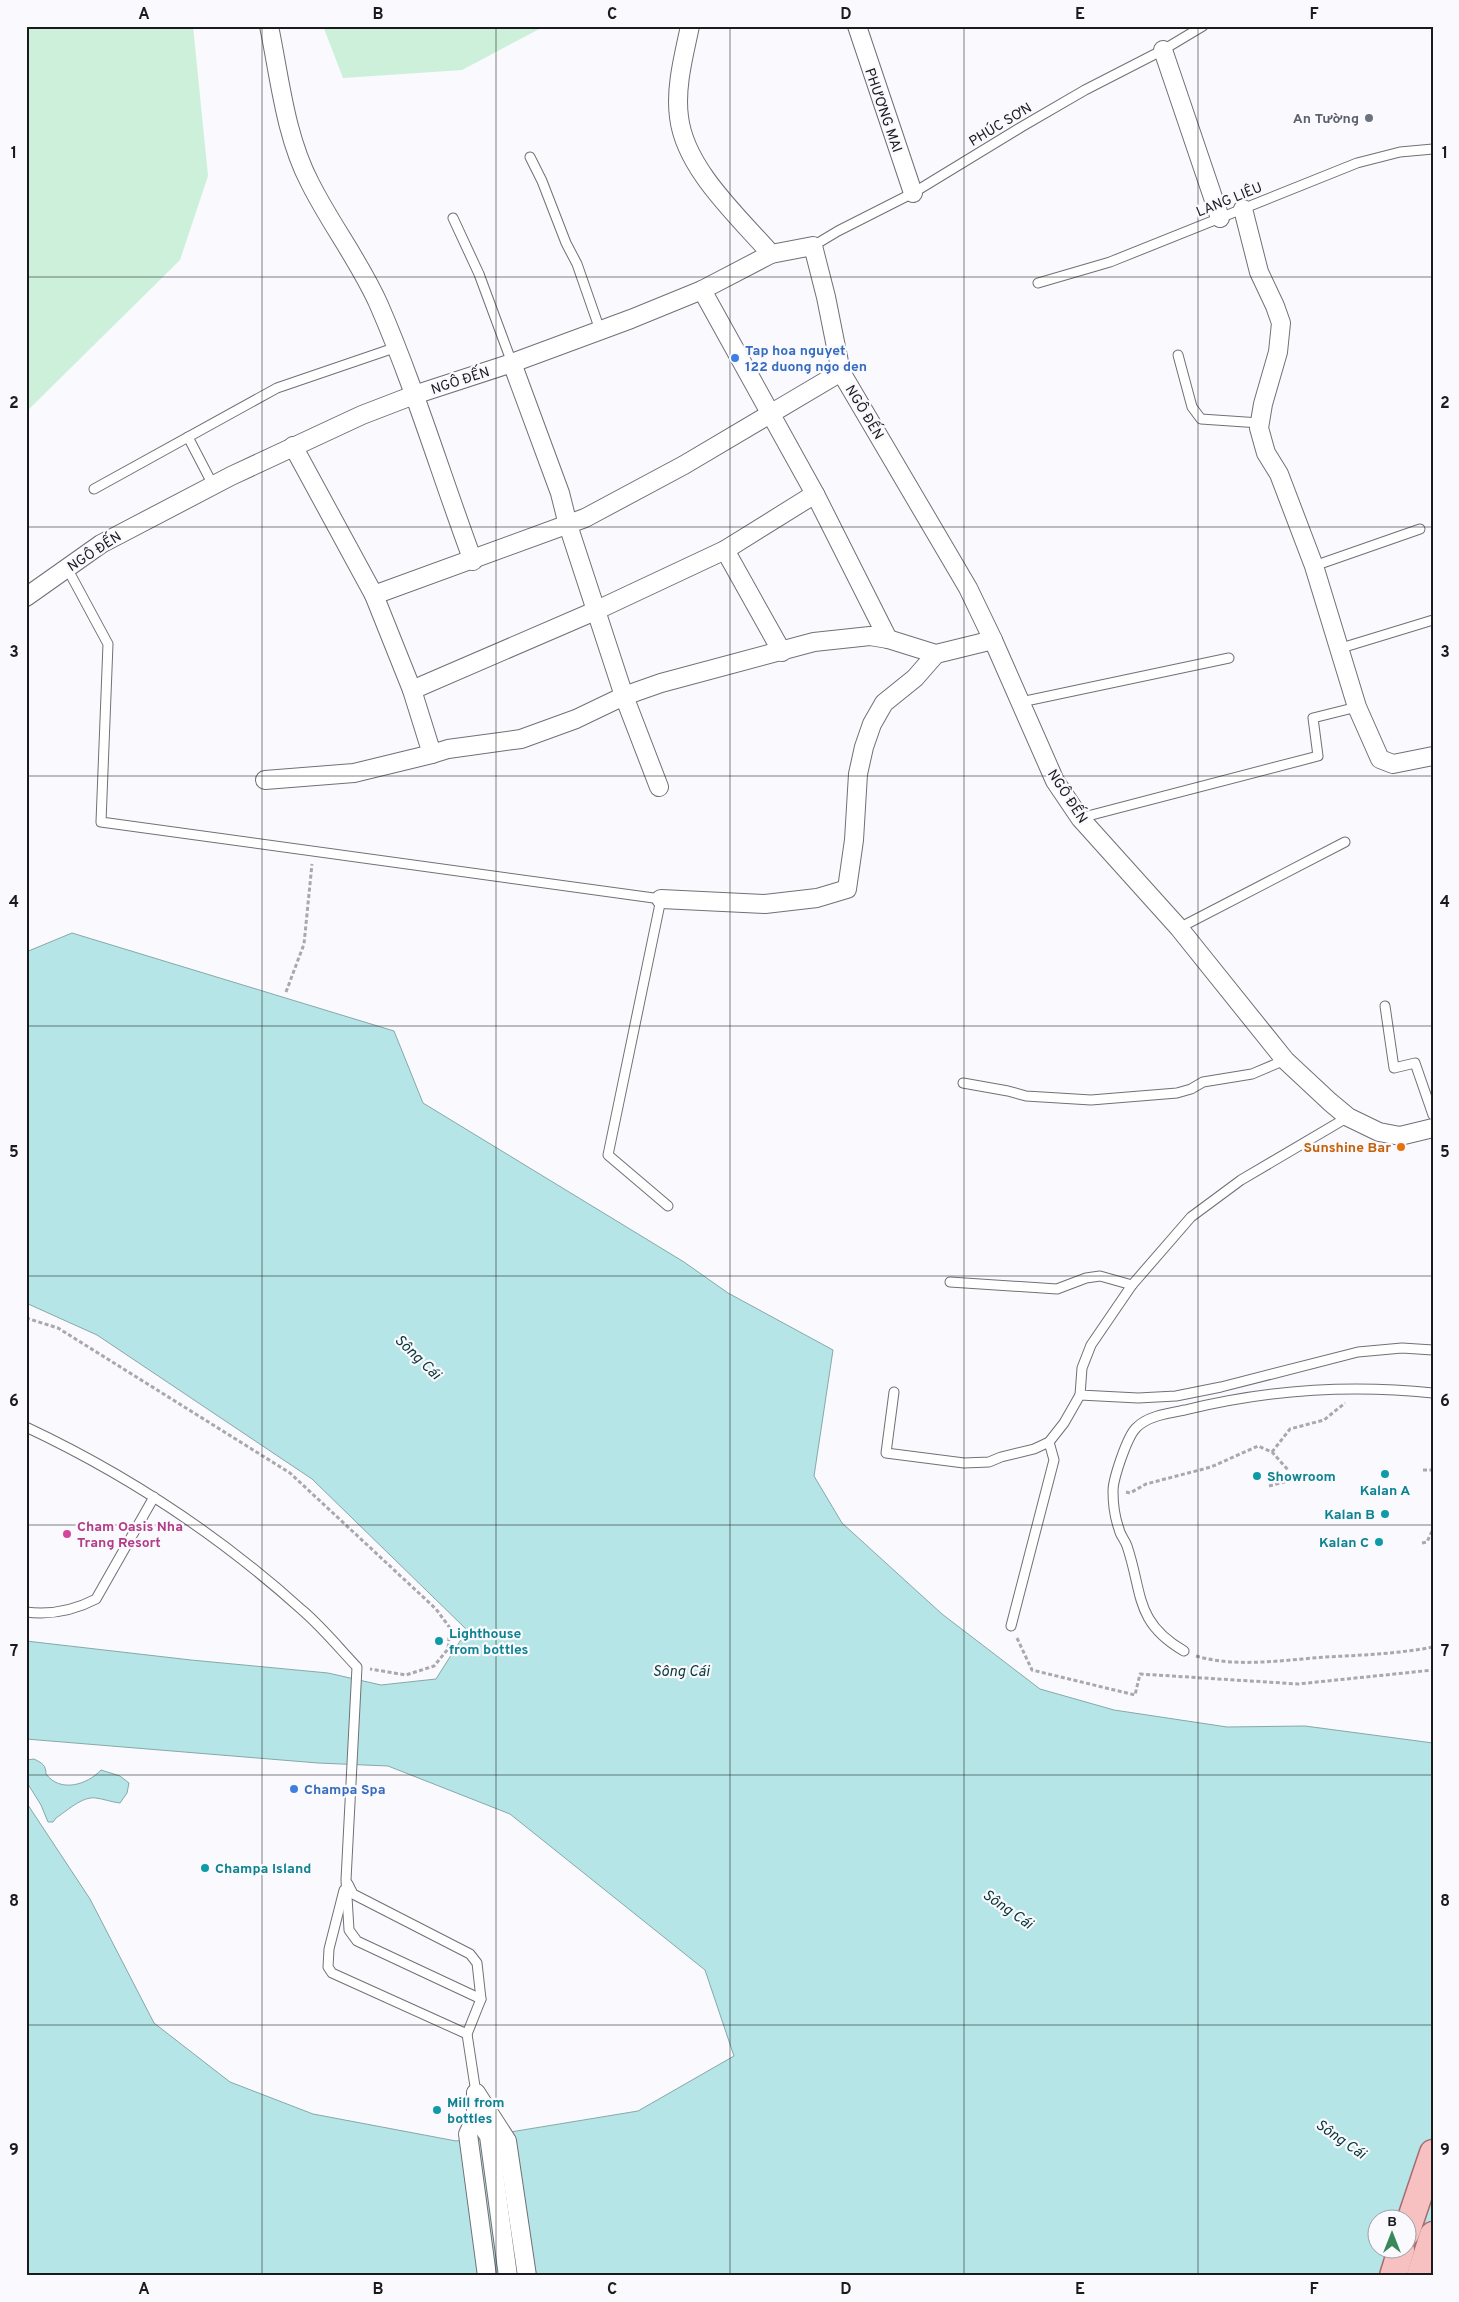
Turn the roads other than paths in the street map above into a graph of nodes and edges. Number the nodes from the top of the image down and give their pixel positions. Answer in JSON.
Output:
{"nodes":[{"id":1,"x":269,"y":26,"type":"edge"},
{"id":2,"x":690,"y":26,"type":"edge"},
{"id":3,"x":856,"y":26,"type":"edge"},
{"id":4,"x":1203,"y":26,"type":"edge"},
{"id":5,"x":1163,"y":50,"type":"junction"},
{"id":6,"x":1433,"y":149,"type":"edge"},
{"id":7,"x":530,"y":158,"type":"dead end"},
{"id":8,"x":914,"y":193,"type":"junction"},
{"id":9,"x":1244,"y":209,"type":"junction"},
{"id":10,"x":453,"y":218,"type":"dead end"},
{"id":11,"x":1220,"y":218,"type":"junction"},
{"id":12,"x":813,"y":246,"type":"junction"},
{"id":13,"x":771,"y":254,"type":"junction"},
{"id":14,"x":1038,"y":283,"type":"dead end"},
{"id":15,"x":702,"y":290,"type":"junction"},
{"id":16,"x":600,"y":330,"type":"junction"},
{"id":17,"x":396,"y":347,"type":"junction"},
{"id":18,"x":1178,"y":355,"type":"dead end"},
{"id":19,"x":512,"y":363,"type":"junction"},
{"id":20,"x":842,"y":372,"type":"junction"},
{"id":21,"x":414,"y":395,"type":"junction"},
{"id":22,"x":770,"y":413,"type":"junction"},
{"id":23,"x":1260,"y":423,"type":"junction"},
{"id":24,"x":188,"y":437,"type":"junction"},
{"id":25,"x":293,"y":446,"type":"junction"},
{"id":26,"x":213,"y":485,"type":"junction"},
{"id":27,"x":94,"y":489,"type":"dead end"},
{"id":28,"x":815,"y":494,"type":"junction"},
{"id":29,"x":568,"y":525,"type":"junction"},
{"id":30,"x":1420,"y":528,"type":"dead end"},
{"id":31,"x":725,"y":550,"type":"junction"},
{"id":32,"x":472,"y":561,"type":"junction"},
{"id":33,"x":1314,"y":566,"type":"junction"},
{"id":34,"x":67,"y":568,"type":"junction"},
{"id":35,"x":374,"y":595,"type":"junction"},
{"id":36,"x":26,"y":597,"type":"edge"},
{"id":37,"x":595,"y":611,"type":"junction"},
{"id":38,"x":1433,"y":620,"type":"edge"},
{"id":39,"x":888,"y":639,"type":"junction"},
{"id":40,"x":994,"y":640,"type":"junction"},
{"id":41,"x":1338,"y":650,"type":"junction"},
{"id":42,"x":782,"y":652,"type":"junction"},
{"id":43,"x":936,"y":654,"type":"junction"},
{"id":44,"x":1229,"y":658,"type":"dead end"},
{"id":45,"x":412,"y":690,"type":"junction"},
{"id":46,"x":624,"y":696,"type":"junction"},
{"id":47,"x":1021,"y":702,"type":"junction"},
{"id":48,"x":1357,"y":707,"type":"junction"},
{"id":49,"x":432,"y":754,"type":"junction"},
{"id":50,"x":1433,"y":756,"type":"edge"},
{"id":51,"x":265,"y":780,"type":"dead end"},
{"id":52,"x":659,"y":788,"type":"dead end"},
{"id":53,"x":1080,"y":818,"type":"junction"},
{"id":54,"x":1345,"y":842,"type":"dead end"},
{"id":55,"x":661,"y":899,"type":"junction"},
{"id":56,"x":1178,"y":928,"type":"junction"},
{"id":57,"x":1385,"y":1006,"type":"dead end"},
{"id":58,"x":1285,"y":1060,"type":"junction"},
{"id":59,"x":963,"y":1083,"type":"dead end"},
{"id":60,"x":1433,"y":1115,"type":"edge"},
{"id":61,"x":1348,"y":1117,"type":"junction"},
{"id":62,"x":1433,"y":1128,"type":"edge"},
{"id":63,"x":668,"y":1206,"type":"dead end"},
{"id":64,"x":950,"y":1282,"type":"dead end"},
{"id":65,"x":1132,"y":1285,"type":"junction"},
{"id":66,"x":1433,"y":1350,"type":"edge"},
{"id":67,"x":894,"y":1392,"type":"dead end"},
{"id":68,"x":1433,"y":1393,"type":"edge"},
{"id":69,"x":1080,"y":1395,"type":"junction"},
{"id":70,"x":26,"y":1427,"type":"edge"},
{"id":71,"x":1049,"y":1442,"type":"junction"},
{"id":72,"x":154,"y":1497,"type":"junction"},
{"id":73,"x":26,"y":1612,"type":"edge"},
{"id":74,"x":1011,"y":1626,"type":"road end"},
{"id":75,"x":1184,"y":1651,"type":"road end"},
{"id":76,"x":346,"y":1880,"type":"junction"},
{"id":77,"x":481,"y":1999,"type":"junction"},
{"id":78,"x":467,"y":2034,"type":"junction"},
{"id":79,"x":476,"y":2093,"type":"junction"},
{"id":80,"x":476,"y":2117,"type":"junction"},
{"id":81,"x":1433,"y":2153,"type":"edge"},
{"id":82,"x":1414,"y":2210,"type":"edge"},
{"id":83,"x":1433,"y":2235,"type":"edge"},
{"id":84,"x":1398,"y":2260,"type":"edge"},
{"id":85,"x":487,"y":2276,"type":"edge"},
{"id":86,"x":508,"y":2276,"type":"edge"},
{"id":87,"x":527,"y":2276,"type":"edge"},
{"id":88,"x":1393,"y":2276,"type":"edge"},
{"id":89,"x":1420,"y":2276,"type":"edge"}],
"edges":[{"from":1,"to":17,"type":"street"},
{"from":2,"to":13,"type":"street"},
{"from":3,"to":8,"type":"street","name":"PHƯƠNG MAI"},
{"from":4,"to":5,"type":"lane","name":"PHÚC SƠN"},
{"from":5,"to":8,"type":"lane","name":"PHÚC SƠN"},
{"from":5,"to":11,"type":"street"},
{"from":6,"to":9,"type":"lane","name":"LANG LIÊU"},
{"from":7,"to":16,"type":"lane"},
{"from":8,"to":12,"type":"lane","name":"PHÚC SƠN"},
{"from":9,"to":11,"type":"lane","name":"LANG LIÊU"},
{"from":9,"to":23,"type":"street"},
{"from":10,"to":19,"type":"lane"},
{"from":11,"to":14,"type":"lane","name":"LANG LIÊU"},
{"from":12,"to":13,"type":"street","name":"NGÔ ĐẾN"},
{"from":12,"to":20,"type":"street","name":"NGÔ ĐẾN"},
{"from":13,"to":15,"type":"street","name":"NGÔ ĐẾN"},
{"from":15,"to":16,"type":"street","name":"NGÔ ĐẾN"},
{"from":15,"to":22,"type":"street"},
{"from":16,"to":19,"type":"street","name":"NGÔ ĐẾN"},
{"from":17,"to":21,"type":"street"},
{"from":17,"to":24,"type":"lane"},
{"from":18,"to":23,"type":"lane"},
{"from":19,"to":21,"type":"street","name":"NGÔ ĐẾN"},
{"from":19,"to":29,"type":"street"},
{"from":20,"to":22,"type":"street"},
{"from":20,"to":40,"type":"street","name":"NGÔ ĐẾN"},
{"from":21,"to":25,"type":"street","name":"NGÔ ĐẾN"},
{"from":21,"to":32,"type":"street"},
{"from":22,"to":28,"type":"street"},
{"from":22,"to":29,"type":"street"},
{"from":23,"to":33,"type":"street"},
{"from":24,"to":26,"type":"lane"},
{"from":24,"to":27,"type":"lane"},
{"from":25,"to":26,"type":"street","name":"NGÔ ĐẾN"},
{"from":25,"to":35,"type":"street"},
{"from":26,"to":34,"type":"street","name":"NGÔ ĐẾN"},
{"from":28,"to":31,"type":"street"},
{"from":28,"to":39,"type":"street"},
{"from":29,"to":32,"type":"street"},
{"from":29,"to":37,"type":"street"},
{"from":30,"to":33,"type":"lane"},
{"from":31,"to":37,"type":"street"},
{"from":31,"to":42,"type":"street"},
{"from":32,"to":35,"type":"street"},
{"from":33,"to":41,"type":"street"},
{"from":34,"to":36,"type":"street","name":"NGÔ ĐẾN"},
{"from":34,"to":55,"type":"lane"},
{"from":35,"to":45,"type":"street"},
{"from":37,"to":45,"type":"street"},
{"from":37,"to":46,"type":"street"},
{"from":38,"to":41,"type":"lane"},
{"from":39,"to":42,"type":"street"},
{"from":39,"to":43,"type":"street"},
{"from":40,"to":43,"type":"street"},
{"from":40,"to":47,"type":"street","name":"NGÔ ĐẾN"},
{"from":41,"to":48,"type":"street"},
{"from":42,"to":46,"type":"street"},
{"from":43,"to":55,"type":"street"},
{"from":44,"to":47,"type":"lane"},
{"from":45,"to":49,"type":"street"},
{"from":46,"to":49,"type":"street"},
{"from":46,"to":52,"type":"street"},
{"from":47,"to":53,"type":"street","name":"NGÔ ĐẾN"},
{"from":48,"to":50,"type":"street"},
{"from":48,"to":53,"type":"lane"},
{"from":49,"to":51,"type":"street"},
{"from":53,"to":56,"type":"street","name":"NGÔ ĐẾN"},
{"from":54,"to":56,"type":"lane"},
{"from":55,"to":63,"type":"lane"},
{"from":56,"to":58,"type":"street","name":"NGÔ ĐẾN"},
{"from":57,"to":60,"type":"lane"},
{"from":58,"to":59,"type":"lane"},
{"from":58,"to":61,"type":"street","name":"NGÔ ĐẾN"},
{"from":61,"to":62,"type":"street","name":"NGÔ ĐẾN"},
{"from":61,"to":65,"type":"lane"},
{"from":64,"to":65,"type":"lane"},
{"from":65,"to":69,"type":"lane"},
{"from":66,"to":69,"type":"lane"},
{"from":67,"to":71,"type":"lane"},
{"from":68,"to":75,"type":"lane"},
{"from":69,"to":71,"type":"lane"},
{"from":70,"to":72,"type":"lane"},
{"from":71,"to":74,"type":"lane"},
{"from":72,"to":73,"type":"lane"},
{"from":72,"to":76,"type":"lane"},
{"from":76,"to":77,"type":"lane"},
{"from":76,"to":77,"type":"lane"},
{"from":76,"to":78,"type":"lane"},
{"from":77,"to":78,"type":"lane"},
{"from":78,"to":79,"type":"lane"},
{"from":79,"to":80,"type":"street"},
{"from":79,"to":87,"type":"street"},
{"from":80,"to":85,"type":"street"},
{"from":80,"to":86,"type":"street"},
{"from":81,"to":82,"type":"main road"},
{"from":83,"to":89,"type":"main road"},
{"from":84,"to":88,"type":"main road"}]}
